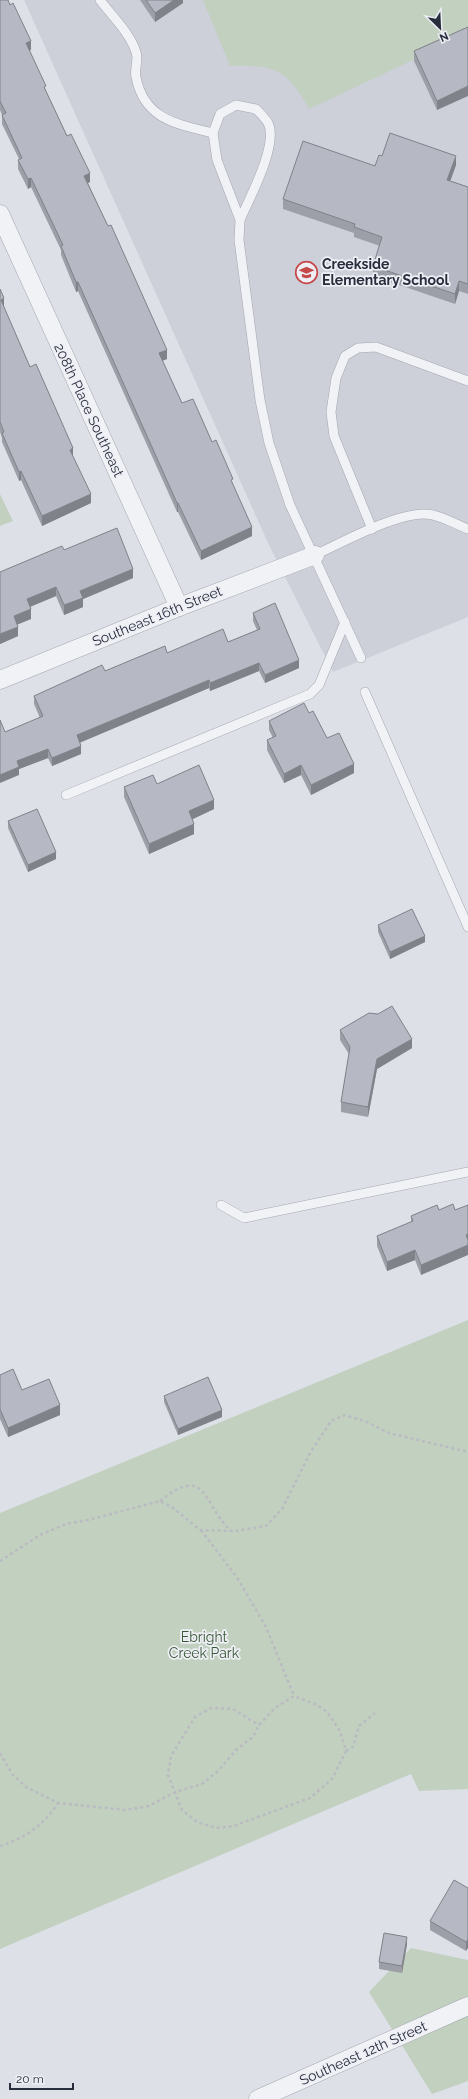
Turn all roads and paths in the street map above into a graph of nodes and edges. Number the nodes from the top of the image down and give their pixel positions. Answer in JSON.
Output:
{"nodes":[{"id":1,"x":100,"y":0,"type":"edge"},
{"id":2,"x":213,"y":133,"type":"junction"},
{"id":3,"x":0,"y":214,"type":"edge"},
{"id":4,"x":240,"y":220,"type":"junction"},
{"id":5,"x":6,"y":243,"type":"edge"},
{"id":6,"x":468,"y":381,"type":"edge"},
{"id":7,"x":372,"y":529,"type":"junction"},
{"id":8,"x":468,"y":529,"type":"edge"},
{"id":9,"x":315,"y":555,"type":"junction"},
{"id":10,"x":179,"y":606,"type":"junction"},
{"id":11,"x":345,"y":622,"type":"junction"},
{"id":12,"x":361,"y":658,"type":"dead end"},
{"id":13,"x":0,"y":680,"type":"edge"},
{"id":14,"x":365,"y":692,"type":"dead end"},
{"id":15,"x":66,"y":796,"type":"dead end"},
{"id":16,"x":468,"y":927,"type":"edge"},
{"id":17,"x":468,"y":1172,"type":"edge"},
{"id":18,"x":221,"y":1205,"type":"dead end"},
{"id":19,"x":468,"y":1452,"type":"edge"},
{"id":20,"x":160,"y":1501,"type":"junction"},
{"id":21,"x":200,"y":1530,"type":"junction"},
{"id":22,"x":230,"y":1530,"type":"junction"},
{"id":23,"x":0,"y":1561,"type":"edge"},
{"id":24,"x":294,"y":1696,"type":"junction"},
{"id":25,"x":375,"y":1713,"type":"dead end"},
{"id":26,"x":259,"y":1725,"type":"junction"},
{"id":27,"x":346,"y":1751,"type":"junction"},
{"id":28,"x":0,"y":1753,"type":"edge"},
{"id":29,"x":175,"y":1792,"type":"junction"},
{"id":30,"x":58,"y":1803,"type":"junction"},
{"id":31,"x":0,"y":1846,"type":"edge"},
{"id":32,"x":468,"y":2006,"type":"edge"},
{"id":33,"x":258,"y":2099,"type":"edge"}],
"edges":[{"from":1,"to":2,"type":"lane"},
{"from":2,"to":4,"type":"lane"},
{"from":2,"to":4,"type":"lane"},
{"from":3,"to":5,"type":"street","name":"208th Place Southeast"},
{"from":4,"to":9,"type":"lane"},
{"from":5,"to":10,"type":"street","name":"208th Place Southeast"},
{"from":6,"to":7,"type":"lane"},
{"from":7,"to":8,"type":"lane"},
{"from":7,"to":9,"type":"lane"},
{"from":9,"to":10,"type":"street","name":"Southeast 16th Street"},
{"from":9,"to":11,"type":"lane"},
{"from":10,"to":13,"type":"street","name":"Southeast 16th Street"},
{"from":11,"to":12,"type":"lane"},
{"from":11,"to":15,"type":"lane"},
{"from":14,"to":16,"type":"lane"},
{"from":17,"to":18,"type":"lane"},
{"from":19,"to":22,"type":"path"},
{"from":20,"to":21,"type":"path"},
{"from":20,"to":22,"type":"path"},
{"from":20,"to":23,"type":"path"},
{"from":21,"to":22,"type":"path"},
{"from":21,"to":24,"type":"path"},
{"from":24,"to":26,"type":"path"},
{"from":24,"to":27,"type":"path"},
{"from":25,"to":27,"type":"path"},
{"from":26,"to":29,"type":"path"},
{"from":26,"to":29,"type":"path"},
{"from":27,"to":29,"type":"path"},
{"from":28,"to":30,"type":"path"},
{"from":29,"to":30,"type":"path"},
{"from":30,"to":31,"type":"path"},
{"from":32,"to":33,"type":"street","name":"Southeast 12th Street"}]}
